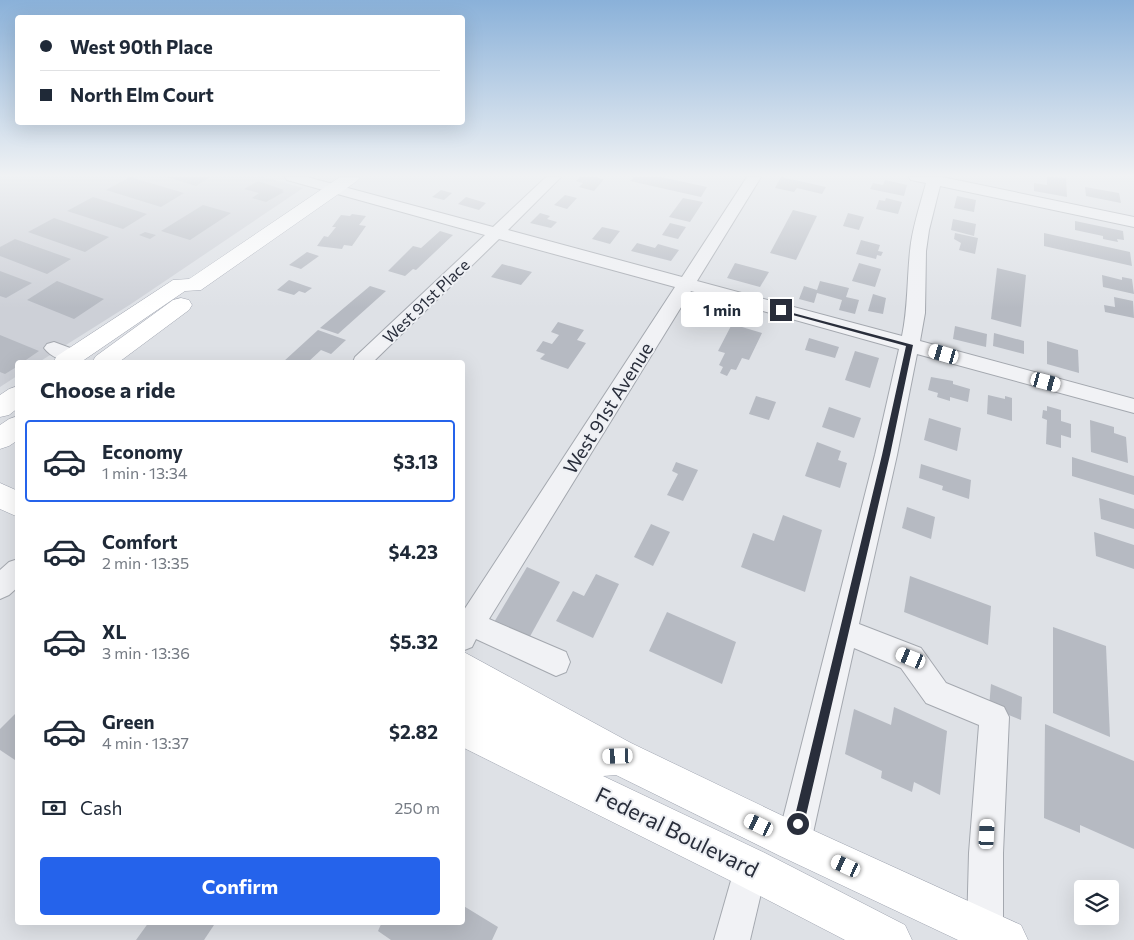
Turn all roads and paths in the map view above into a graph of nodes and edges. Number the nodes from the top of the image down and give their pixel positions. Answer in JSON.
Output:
{"nodes":[{"id":1,"x":287,"y":221,"type":"edge"},
{"id":2,"x":456,"y":221,"type":"edge"},
{"id":3,"x":509,"y":221,"type":"edge"},
{"id":4,"x":726,"y":221,"type":"edge"},
{"id":5,"x":922,"y":221,"type":"edge"},
{"id":6,"x":497,"y":232,"type":"junction"},
{"id":7,"x":686,"y":284,"type":"junction"},
{"id":8,"x":194,"y":285,"type":"junction"},
{"id":9,"x":909,"y":345,"type":"junction"},
{"id":10,"x":65,"y":356,"type":"edge"},
{"id":11,"x":107,"y":360,"type":"edge"},
{"id":12,"x":364,"y":360,"type":"edge"},
{"id":13,"x":15,"y":398,"type":"edge"},
{"id":14,"x":1134,"y":406,"type":"edge"},
{"id":15,"x":0,"y":408,"type":"edge"},
{"id":16,"x":15,"y":428,"type":"edge"},
{"id":17,"x":0,"y":440,"type":"edge"},
{"id":18,"x":15,"y":448,"type":"edge"},
{"id":19,"x":0,"y":495,"type":"edge"},
{"id":20,"x":15,"y":503,"type":"edge"},
{"id":21,"x":15,"y":573,"type":"edge"},
{"id":22,"x":0,"y":588,"type":"edge"},
{"id":23,"x":467,"y":631,"type":"edge"},
{"id":24,"x":844,"y":631,"type":"junction"},
{"id":25,"x":556,"y":662,"type":"dead end"},
{"id":26,"x":465,"y":670,"type":"edge"},
{"id":27,"x":465,"y":702,"type":"edge"},
{"id":28,"x":465,"y":728,"type":"edge"},
{"id":29,"x":618,"y":756,"type":"junction"},
{"id":30,"x":794,"y":842,"type":"junction"},
{"id":31,"x":750,"y":868,"type":"junction"},
{"id":32,"x":995,"y":935,"type":"edge"},
{"id":33,"x":732,"y":940,"type":"edge"},
{"id":34,"x":890,"y":940,"type":"edge"}],
"edges":[{"from":1,"to":8,"type":"main road"},
{"from":2,"to":6,"type":"street"},
{"from":3,"to":6,"type":"street","name":"West 91st Place"},
{"from":4,"to":7,"type":"street","name":"West 91st Avenue"},
{"from":5,"to":9,"type":"street"},
{"from":6,"to":7,"type":"street"},
{"from":6,"to":12,"type":"street","name":"West 91st Place"},
{"from":7,"to":9,"type":"street"},
{"from":7,"to":23,"type":"street","name":"West 91st Avenue"},
{"from":8,"to":10,"type":"main road"},
{"from":8,"to":11,"type":"main road"},
{"from":9,"to":14,"type":"street"},
{"from":9,"to":24,"type":"street"},
{"from":13,"to":15,"type":"main road"},
{"from":16,"to":17,"type":"main road"},
{"from":17,"to":18,"type":"main road"},
{"from":19,"to":20,"type":"main road"},
{"from":21,"to":22,"type":"street"},
{"from":23,"to":25,"type":"street"},
{"from":24,"to":30,"type":"street"},
{"from":24,"to":32,"type":"street"},
{"from":26,"to":29,"type":"main road"},
{"from":27,"to":29,"type":"main road"},
{"from":28,"to":31,"type":"main road","name":"Federal Boulevard"},
{"from":29,"to":30,"type":"main road"},
{"from":30,"to":32,"type":"main road"},
{"from":31,"to":33,"type":"street"},
{"from":31,"to":34,"type":"main road","name":"Federal Boulevard"}]}
